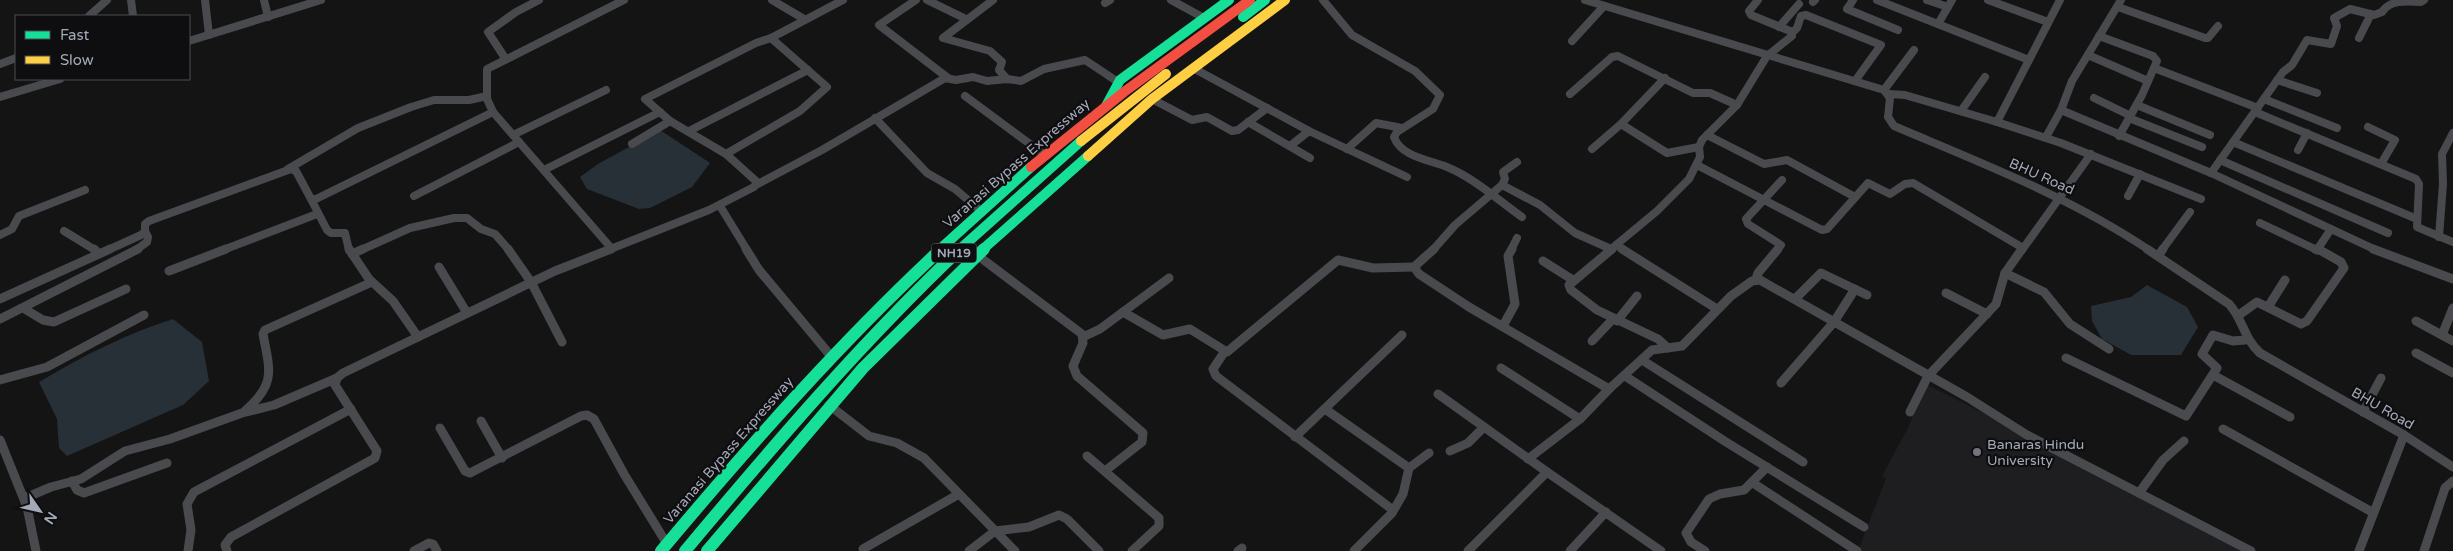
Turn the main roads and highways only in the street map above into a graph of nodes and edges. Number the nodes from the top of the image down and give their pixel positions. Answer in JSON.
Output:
{"nodes":[{"id":1,"x":1229,"y":0,"type":"edge"},
{"id":2,"x":1250,"y":0,"type":"edge"},
{"id":3,"x":1266,"y":0,"type":"edge"},
{"id":4,"x":1285,"y":0,"type":"edge"},
{"id":5,"x":1106,"y":106,"type":"junction"},
{"id":6,"x":664,"y":547,"type":"edge"},
{"id":7,"x":684,"y":551,"type":"edge"},
{"id":8,"x":707,"y":551,"type":"edge"}],
"edges":[{"from":1,"to":5,"type":"main road"},
{"from":2,"to":5,"type":"main road","name":"Varanasi Bypass Expressway","number":"NH19"},
{"from":3,"to":7,"type":"main road","name":"Varanasi Bypass Expressway","number":"NH19"},
{"from":4,"to":8,"type":"main road"},
{"from":5,"to":6,"type":"main road","name":"Varanasi Bypass Expressway","number":"NH19"}]}
